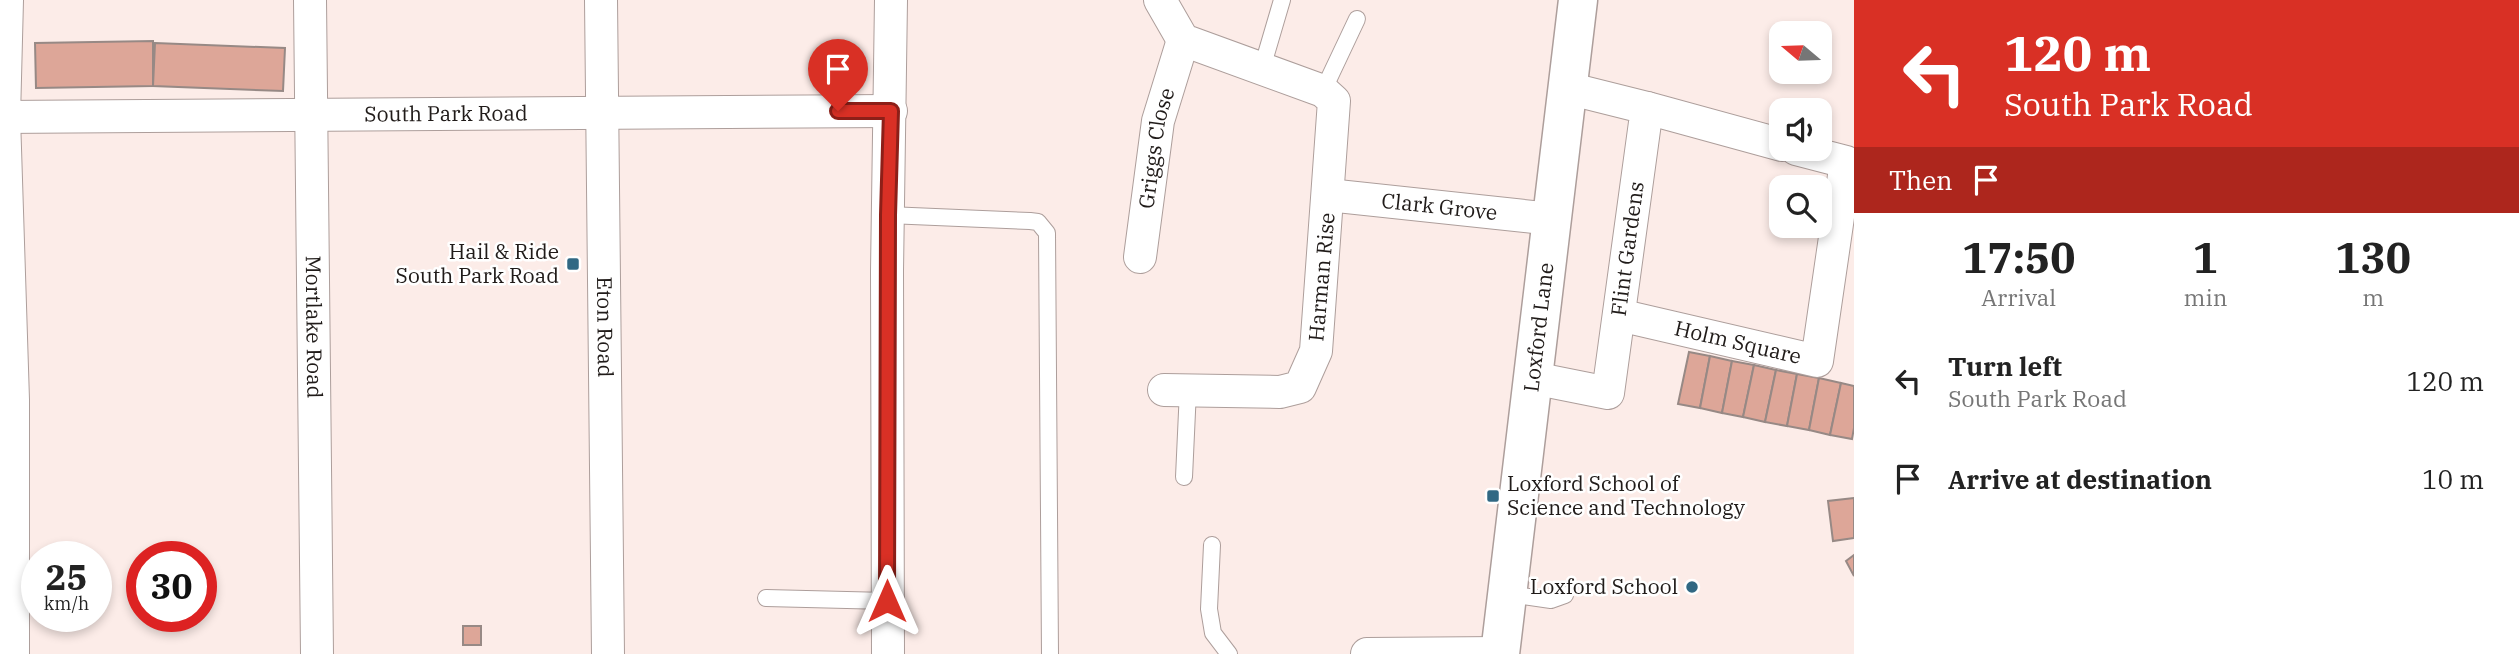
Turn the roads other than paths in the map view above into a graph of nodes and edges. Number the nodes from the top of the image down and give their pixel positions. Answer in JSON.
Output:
{"nodes":[{"id":1,"x":7,"y":0,"type":"edge"},
{"id":2,"x":310,"y":0,"type":"edge"},
{"id":3,"x":601,"y":0,"type":"edge"},
{"id":4,"x":891,"y":0,"type":"edge"},
{"id":5,"x":1160,"y":0,"type":"edge"},
{"id":6,"x":1282,"y":0,"type":"edge"},
{"id":7,"x":1578,"y":0,"type":"edge"},
{"id":8,"x":1357,"y":19,"type":"dead end"},
{"id":9,"x":1183,"y":40,"type":"junction"},
{"id":10,"x":1262,"y":68,"type":"junction"},
{"id":11,"x":1567,"y":88,"type":"junction"},
{"id":12,"x":1323,"y":90,"type":"junction"},
{"id":13,"x":1647,"y":108,"type":"junction"},
{"id":14,"x":891,"y":111,"type":"junction"},
{"id":15,"x":601,"y":112,"type":"junction"},
{"id":16,"x":311,"y":114,"type":"junction"},
{"id":17,"x":2,"y":117,"type":"edge"},
{"id":18,"x":1769,"y":141,"type":"edge"},
{"id":19,"x":1832,"y":158,"type":"edge"},
{"id":20,"x":1328,"y":195,"type":"junction"},
{"id":21,"x":888,"y":215,"type":"junction"},
{"id":22,"x":1552,"y":219,"type":"junction"},
{"id":23,"x":1140,"y":257,"type":"dead end"},
{"id":24,"x":1619,"y":315,"type":"junction"},
{"id":25,"x":1533,"y":377,"type":"junction"},
{"id":26,"x":1176,"y":390,"type":"joint"},
{"id":27,"x":6,"y":400,"type":"edge"},
{"id":28,"x":1184,"y":477,"type":"dead end"},
{"id":29,"x":1212,"y":545,"type":"dead end"},
{"id":30,"x":1507,"y":594,"type":"junction"},
{"id":31,"x":1565,"y":595,"type":"dead end"},
{"id":32,"x":766,"y":598,"type":"dead end"},
{"id":33,"x":887,"y":601,"type":"junction"},
{"id":34,"x":1500,"y":653,"type":"edge"},
{"id":35,"x":13,"y":654,"type":"edge"},
{"id":36,"x":317,"y":654,"type":"edge"},
{"id":37,"x":608,"y":654,"type":"edge"},
{"id":38,"x":888,"y":654,"type":"edge"},
{"id":39,"x":1050,"y":654,"type":"edge"},
{"id":40,"x":1229,"y":654,"type":"edge"},
{"id":41,"x":1367,"y":654,"type":"edge"}],
"edges":[{"from":1,"to":17,"type":"street"},
{"from":2,"to":16,"type":"street","name":"Mortlake Road"},
{"from":3,"to":15,"type":"street","name":"Eton Road"},
{"from":4,"to":14,"type":"street"},
{"from":5,"to":9,"type":"street"},
{"from":6,"to":10,"type":"lane"},
{"from":7,"to":11,"type":"street","name":"Loxford Lane"},
{"from":8,"to":12,"type":"lane"},
{"from":9,"to":10,"type":"street"},
{"from":9,"to":23,"type":"street","name":"Griggs Close"},
{"from":10,"to":12,"type":"street"},
{"from":11,"to":13,"type":"street"},
{"from":11,"to":22,"type":"street","name":"Loxford Lane"},
{"from":12,"to":20,"type":"street"},
{"from":13,"to":18,"type":"street"},
{"from":13,"to":24,"type":"street","name":"Flint Gardens"},
{"from":14,"to":15,"type":"street","name":"South Park Road"},
{"from":14,"to":21,"type":"street"},
{"from":15,"to":16,"type":"street","name":"South Park Road"},
{"from":15,"to":37,"type":"street","name":"Eton Road"},
{"from":16,"to":17,"type":"street","name":"South Park Road"},
{"from":16,"to":36,"type":"street","name":"Mortlake Road"},
{"from":17,"to":27,"type":"street"},
{"from":19,"to":24,"type":"street","name":"Holm Square"},
{"from":20,"to":22,"type":"street","name":"Clark Grove"},
{"from":20,"to":26,"type":"street","name":"Harman Rise"},
{"from":21,"to":33,"type":"street"},
{"from":21,"to":39,"type":"lane"},
{"from":22,"to":25,"type":"street","name":"Loxford Lane"},
{"from":24,"to":25,"type":"street","name":"Flint Gardens"},
{"from":25,"to":30,"type":"street","name":"Loxford Lane"},
{"from":26,"to":28,"type":"lane"},
{"from":27,"to":35,"type":"street"},
{"from":29,"to":40,"type":"lane"},
{"from":30,"to":31,"type":"lane"},
{"from":30,"to":34,"type":"street","name":"Loxford Lane"},
{"from":32,"to":33,"type":"lane"},
{"from":33,"to":38,"type":"street"},
{"from":34,"to":41,"type":"street"}]}
